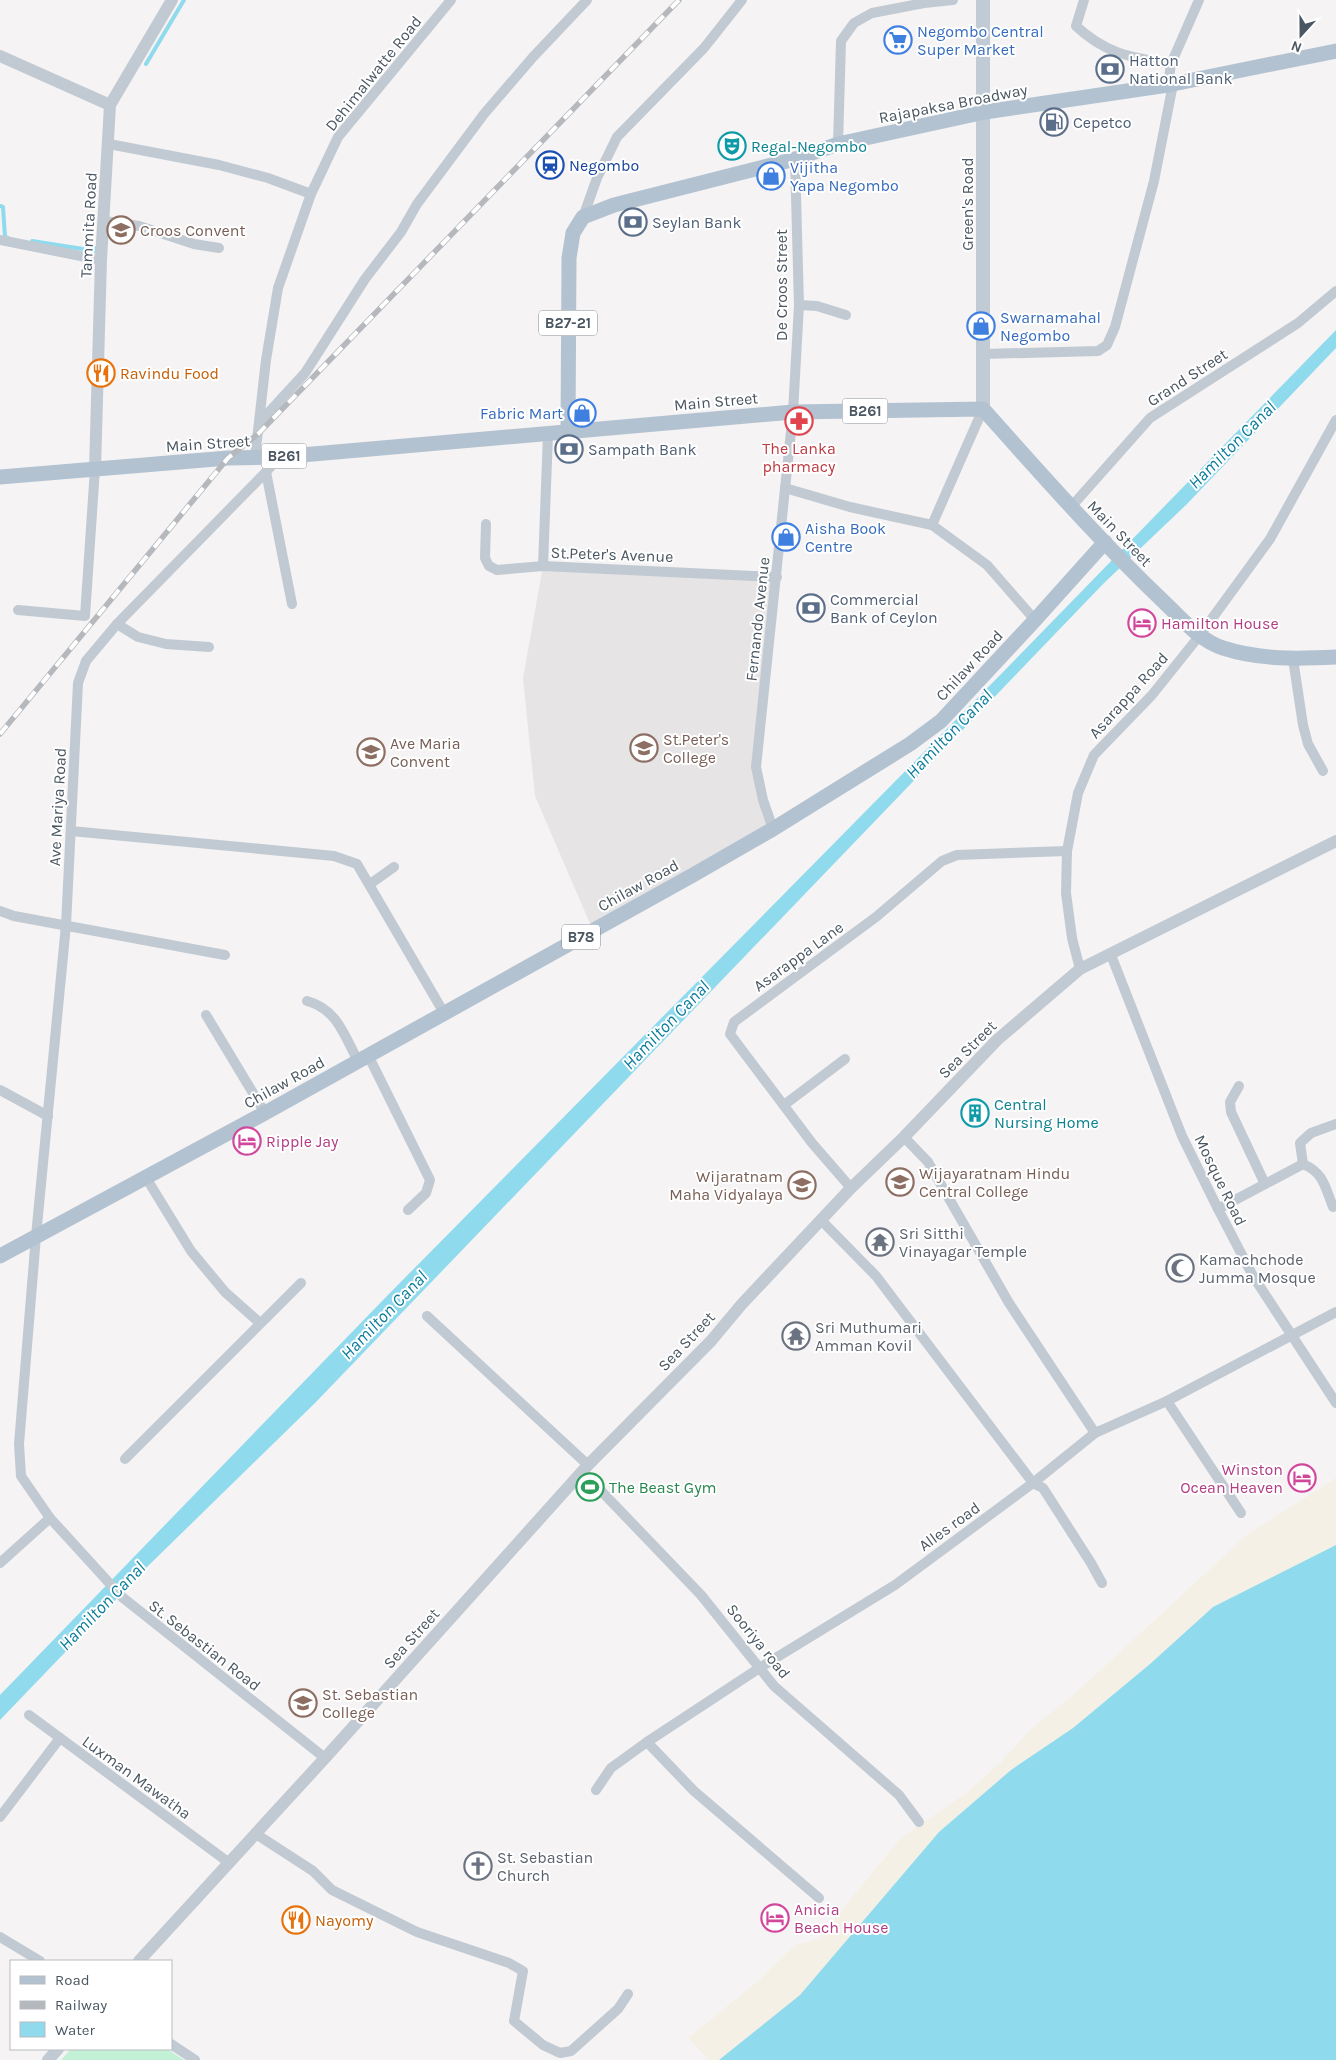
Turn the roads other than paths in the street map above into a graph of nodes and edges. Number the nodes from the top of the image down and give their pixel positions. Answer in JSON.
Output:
{"nodes":[{"id":1,"x":172,"y":0,"type":"edge"},
{"id":2,"x":451,"y":0,"type":"edge"},
{"id":3,"x":587,"y":0,"type":"edge"},
{"id":4,"x":742,"y":0,"type":"edge"},
{"id":5,"x":953,"y":0,"type":"edge"},
{"id":6,"x":983,"y":0,"type":"edge"},
{"id":7,"x":1084,"y":0,"type":"edge"},
{"id":8,"x":1199,"y":0,"type":"edge"},
{"id":9,"x":1336,"y":51,"type":"edge"},
{"id":10,"x":0,"y":56,"type":"edge"},
{"id":11,"x":1171,"y":64,"type":"junction"},
{"id":12,"x":1171,"y":84,"type":"junction"},
{"id":13,"x":110,"y":105,"type":"junction"},
{"id":14,"x":985,"y":112,"type":"junction"},
{"id":15,"x":109,"y":144,"type":"junction"},
{"id":16,"x":838,"y":144,"type":"junction"},
{"id":17,"x":795,"y":159,"type":"junction"},
{"id":18,"x":311,"y":194,"type":"junction"},
{"id":19,"x":583,"y":217,"type":"junction"},
{"id":20,"x":104,"y":221,"type":"junction"},
{"id":21,"x":0,"y":240,"type":"edge"},
{"id":22,"x":218,"y":248,"type":"dead end"},
{"id":23,"x":101,"y":260,"type":"junction"},
{"id":24,"x":1336,"y":291,"type":"edge"},
{"id":25,"x":798,"y":305,"type":"junction"},
{"id":26,"x":846,"y":316,"type":"dead end"},
{"id":27,"x":984,"y":354,"type":"junction"},
{"id":28,"x":983,"y":409,"type":"junction"},
{"id":29,"x":793,"y":412,"type":"junction"},
{"id":30,"x":1336,"y":420,"type":"edge"},
{"id":31,"x":260,"y":422,"type":"junction"},
{"id":32,"x":568,"y":432,"type":"junction"},
{"id":33,"x":548,"y":434,"type":"junction"},
{"id":34,"x":279,"y":456,"type":"junction"},
{"id":35,"x":255,"y":457,"type":"junction"},
{"id":36,"x":95,"y":469,"type":"junction"},
{"id":37,"x":266,"y":472,"type":"junction"},
{"id":38,"x":0,"y":477,"type":"edge"},
{"id":39,"x":785,"y":488,"type":"junction"},
{"id":40,"x":1071,"y":507,"type":"junction"},
{"id":41,"x":486,"y":524,"type":"dead end"},
{"id":42,"x":932,"y":525,"type":"junction"},
{"id":43,"x":1105,"y":542,"type":"junction"},
{"id":44,"x":543,"y":566,"type":"junction"},
{"id":45,"x":777,"y":576,"type":"junction"},
{"id":46,"x":292,"y":604,"type":"dead end"},
{"id":47,"x":18,"y":610,"type":"dead end"},
{"id":48,"x":1035,"y":620,"type":"junction"},
{"id":49,"x":117,"y":624,"type":"junction"},
{"id":50,"x":1200,"y":635,"type":"junction"},
{"id":51,"x":209,"y":647,"type":"dead end"},
{"id":52,"x":1336,"y":657,"type":"edge"},
{"id":53,"x":1293,"y":659,"type":"junction"},
{"id":54,"x":1323,"y":771,"type":"dead end"},
{"id":55,"x":773,"y":829,"type":"junction"},
{"id":56,"x":71,"y":831,"type":"junction"},
{"id":57,"x":1336,"y":841,"type":"edge"},
{"id":58,"x":1067,"y":850,"type":"junction"},
{"id":59,"x":394,"y":867,"type":"dead end"},
{"id":60,"x":370,"y":884,"type":"junction"},
{"id":61,"x":0,"y":911,"type":"edge"},
{"id":62,"x":66,"y":925,"type":"junction"},
{"id":63,"x":225,"y":955,"type":"dead end"},
{"id":64,"x":1111,"y":955,"type":"junction"},
{"id":65,"x":1080,"y":969,"type":"junction"},
{"id":66,"x":307,"y":1001,"type":"dead end"},
{"id":67,"x":444,"y":1013,"type":"junction"},
{"id":68,"x":206,"y":1015,"type":"dead end"},
{"id":69,"x":363,"y":1058,"type":"junction"},
{"id":70,"x":845,"y":1059,"type":"dead end"},
{"id":71,"x":1239,"y":1086,"type":"dead end"},
{"id":72,"x":0,"y":1090,"type":"edge"},
{"id":73,"x":784,"y":1105,"type":"junction"},
{"id":74,"x":265,"y":1113,"type":"junction"},
{"id":75,"x":48,"y":1116,"type":"junction"},
{"id":76,"x":1336,"y":1124,"type":"edge"},
{"id":77,"x":904,"y":1137,"type":"junction"},
{"id":78,"x":1303,"y":1164,"type":"junction"},
{"id":79,"x":145,"y":1176,"type":"junction"},
{"id":80,"x":1265,"y":1184,"type":"junction"},
{"id":81,"x":851,"y":1188,"type":"junction"},
{"id":82,"x":1333,"y":1207,"type":"dead end"},
{"id":83,"x":1218,"y":1209,"type":"junction"},
{"id":84,"x":408,"y":1210,"type":"dead end"},
{"id":85,"x":821,"y":1220,"type":"junction"},
{"id":86,"x":36,"y":1236,"type":"junction"},
{"id":87,"x":0,"y":1256,"type":"edge"},
{"id":88,"x":301,"y":1283,"type":"dead end"},
{"id":89,"x":1336,"y":1312,"type":"edge"},
{"id":90,"x":427,"y":1316,"type":"dead end"},
{"id":91,"x":260,"y":1323,"type":"junction"},
{"id":92,"x":1293,"y":1335,"type":"junction"},
{"id":93,"x":1167,"y":1401,"type":"junction"},
{"id":94,"x":1336,"y":1403,"type":"edge"},
{"id":95,"x":1095,"y":1433,"type":"junction"},
{"id":96,"x":125,"y":1459,"type":"dead end"},
{"id":97,"x":585,"y":1468,"type":"junction"},
{"id":98,"x":1033,"y":1483,"type":"junction"},
{"id":99,"x":1241,"y":1514,"type":"dead end"},
{"id":100,"x":50,"y":1518,"type":"junction"},
{"id":101,"x":0,"y":1562,"type":"edge"},
{"id":102,"x":1102,"y":1583,"type":"dead end"},
{"id":103,"x":761,"y":1666,"type":"junction"},
{"id":104,"x":28,"y":1715,"type":"dead end"},
{"id":105,"x":60,"y":1738,"type":"junction"},
{"id":106,"x":647,"y":1742,"type":"junction"},
{"id":107,"x":325,"y":1758,"type":"junction"},
{"id":108,"x":596,"y":1790,"type":"dead end"},
{"id":109,"x":0,"y":1817,"type":"edge"},
{"id":110,"x":919,"y":1822,"type":"dead end"},
{"id":111,"x":256,"y":1834,"type":"junction"},
{"id":112,"x":228,"y":1862,"type":"junction"},
{"id":113,"x":819,"y":1898,"type":"dead end"},
{"id":114,"x":0,"y":1937,"type":"edge"},
{"id":115,"x":38,"y":1960,"type":"edge"},
{"id":116,"x":139,"y":1960,"type":"edge"},
{"id":117,"x":628,"y":1994,"type":"dead end"},
{"id":118,"x":172,"y":2045,"type":"edge"},
{"id":119,"x":57,"y":2050,"type":"edge"},
{"id":120,"x":48,"y":2060,"type":"edge"},
{"id":121,"x":195,"y":2060,"type":"edge"}],
"edges":[{"from":1,"to":13,"type":"street","name":"Tammita Road"},
{"from":2,"to":18,"type":"street","name":"Dehimalwatte Road"},
{"from":3,"to":31,"type":"street"},
{"from":4,"to":19,"type":"street"},
{"from":5,"to":16,"type":"street"},
{"from":6,"to":14,"type":"main road","name":"Green's Road"},
{"from":7,"to":11,"type":"street"},
{"from":8,"to":11,"type":"street"},
{"from":9,"to":12,"type":"main road","name":"Rajapaksa Broadway"},
{"from":10,"to":13,"type":"street"},
{"from":11,"to":12,"type":"street"},
{"from":12,"to":14,"type":"main road","name":"Rajapaksa Broadway"},
{"from":12,"to":27,"type":"street"},
{"from":13,"to":15,"type":"street","name":"Tammita Road"},
{"from":14,"to":16,"type":"main road","name":"Rajapaksa Broadway"},
{"from":14,"to":27,"type":"main road","name":"Green's Road"},
{"from":15,"to":18,"type":"street"},
{"from":15,"to":20,"type":"street","name":"Tammita Road"},
{"from":16,"to":17,"type":"main road","name":"Rajapaksa Broadway"},
{"from":17,"to":19,"type":"main road","name":"Rajapaksa Broadway"},
{"from":17,"to":25,"type":"street","name":"De Croos Street"},
{"from":18,"to":31,"type":"street","name":"Dehimalwatte Road"},
{"from":19,"to":32,"type":"main road","number":"B27-21"},
{"from":20,"to":22,"type":"street"},
{"from":20,"to":23,"type":"street","name":"Tammita Road"},
{"from":21,"to":23,"type":"street"},
{"from":23,"to":36,"type":"street","name":"Tammita Road"},
{"from":24,"to":40,"type":"street","name":"Grand Street"},
{"from":25,"to":26,"type":"street"},
{"from":25,"to":29,"type":"street","name":"De Croos Street"},
{"from":27,"to":28,"type":"main road","name":"Green's Road"},
{"from":28,"to":29,"type":"main road","name":"Main Street","number":"B261"},
{"from":28,"to":40,"type":"main road","name":"Main Street"},
{"from":28,"to":42,"type":"street"},
{"from":29,"to":32,"type":"main road","name":"Main Street","number":"B261"},
{"from":29,"to":39,"type":"street","name":"Fernando Avenue"},
{"from":30,"to":50,"type":"street","name":"Asarappa Road"},
{"from":31,"to":35,"type":"street","name":"Dehimalwatte Road"},
{"from":32,"to":33,"type":"main road","name":"Main Street","number":"B261"},
{"from":33,"to":34,"type":"main road","name":"Main Street","number":"B261"},
{"from":33,"to":44,"type":"street"},
{"from":34,"to":35,"type":"main road","name":"Main Street","number":"B261"},
{"from":34,"to":37,"type":"street","name":"Ave Mariya Road"},
{"from":35,"to":36,"type":"main road","name":"Main Street","number":"B261"},
{"from":36,"to":38,"type":"main road","name":"Main Street","number":"B261"},
{"from":36,"to":47,"type":"street"},
{"from":37,"to":46,"type":"street"},
{"from":37,"to":49,"type":"street","name":"Ave Mariya Road"},
{"from":39,"to":42,"type":"street"},
{"from":39,"to":45,"type":"street","name":"Fernando Avenue"},
{"from":40,"to":43,"type":"main road","name":"Main Street"},
{"from":41,"to":44,"type":"street","name":"St.Peter's Avenue"},
{"from":42,"to":48,"type":"street"},
{"from":43,"to":48,"type":"main road","name":"Chilaw Road","number":"B78"},
{"from":43,"to":50,"type":"main road","name":"Main Street"},
{"from":44,"to":45,"type":"street","name":"St.Peter's Avenue"},
{"from":45,"to":55,"type":"street","name":"Fernando Avenue"},
{"from":48,"to":55,"type":"main road","name":"Chilaw Road","number":"B78"},
{"from":49,"to":51,"type":"street"},
{"from":49,"to":56,"type":"street","name":"Ave Mariya Road"},
{"from":50,"to":53,"type":"main road","name":"Main Street"},
{"from":50,"to":58,"type":"street","name":"Asarappa Road"},
{"from":52,"to":53,"type":"main road","name":"Main Street"},
{"from":53,"to":54,"type":"street"},
{"from":55,"to":67,"type":"main road","name":"Chilaw Road","number":"B78"},
{"from":56,"to":60,"type":"street"},
{"from":56,"to":62,"type":"street","name":"Ave Mariya Road"},
{"from":57,"to":64,"type":"street","name":"Sea Street"},
{"from":58,"to":65,"type":"street","name":"Asarappa Road"},
{"from":58,"to":73,"type":"street","name":"Asarappa Lane"},
{"from":59,"to":60,"type":"street"},
{"from":60,"to":67,"type":"street"},
{"from":61,"to":62,"type":"street"},
{"from":62,"to":63,"type":"street"},
{"from":62,"to":75,"type":"street","name":"Ave Mariya Road"},
{"from":64,"to":65,"type":"street","name":"Sea Street"},
{"from":64,"to":83,"type":"street","name":"Mosque Road"},
{"from":65,"to":77,"type":"street","name":"Sea Street"},
{"from":66,"to":69,"type":"street"},
{"from":67,"to":69,"type":"main road","name":"Chilaw Road","number":"B78"},
{"from":68,"to":74,"type":"street"},
{"from":69,"to":74,"type":"main road","name":"Chilaw Road","number":"B78"},
{"from":69,"to":84,"type":"street"},
{"from":70,"to":73,"type":"street"},
{"from":71,"to":80,"type":"street"},
{"from":72,"to":75,"type":"street"},
{"from":73,"to":81,"type":"street","name":"Asarappa Lane"},
{"from":74,"to":79,"type":"main road","name":"Chilaw Road","number":"B78"},
{"from":75,"to":86,"type":"street","name":"Ave Mariya Road"},
{"from":76,"to":78,"type":"street"},
{"from":77,"to":81,"type":"street","name":"Sea Street"},
{"from":77,"to":95,"type":"street"},
{"from":78,"to":80,"type":"street"},
{"from":78,"to":82,"type":"street"},
{"from":79,"to":86,"type":"main road","name":"Chilaw Road","number":"B78"},
{"from":79,"to":91,"type":"street"},
{"from":80,"to":83,"type":"street"},
{"from":81,"to":85,"type":"street","name":"Sea Street"},
{"from":83,"to":92,"type":"street","name":"Mosque Road"},
{"from":85,"to":97,"type":"street","name":"Sea Street"},
{"from":85,"to":98,"type":"street"},
{"from":86,"to":87,"type":"main road","name":"Chilaw Road","number":"B78"},
{"from":86,"to":100,"type":"street","name":"St. Sebastian Road"},
{"from":88,"to":91,"type":"street"},
{"from":89,"to":92,"type":"street","name":"Alles road"},
{"from":90,"to":97,"type":"street","name":"Sooriya road"},
{"from":91,"to":96,"type":"street"},
{"from":92,"to":93,"type":"street","name":"Alles road"},
{"from":92,"to":94,"type":"street","name":"Mosque Road"},
{"from":93,"to":95,"type":"street","name":"Alles road"},
{"from":93,"to":99,"type":"street"},
{"from":95,"to":98,"type":"street","name":"Alles road"},
{"from":97,"to":103,"type":"street","name":"Sooriya road"},
{"from":97,"to":107,"type":"street","name":"Sea Street"},
{"from":98,"to":102,"type":"street"},
{"from":98,"to":103,"type":"street","name":"Alles road"},
{"from":100,"to":101,"type":"street"},
{"from":100,"to":107,"type":"street","name":"St. Sebastian Road"},
{"from":103,"to":106,"type":"street","name":"Alles road"},
{"from":103,"to":110,"type":"street","name":"Sooriya road"},
{"from":104,"to":105,"type":"street","name":"Luxman Mawatha"},
{"from":105,"to":109,"type":"street"},
{"from":105,"to":112,"type":"street","name":"Luxman Mawatha"},
{"from":106,"to":108,"type":"street","name":"Alles road"},
{"from":106,"to":113,"type":"street"},
{"from":107,"to":111,"type":"street","name":"Sea Street"},
{"from":111,"to":112,"type":"street","name":"Sea Street"},
{"from":111,"to":117,"type":"street"},
{"from":112,"to":116,"type":"street","name":"Sea Street"},
{"from":114,"to":115,"type":"street"},
{"from":118,"to":121,"type":"street"},
{"from":119,"to":120,"type":"street"}]}
